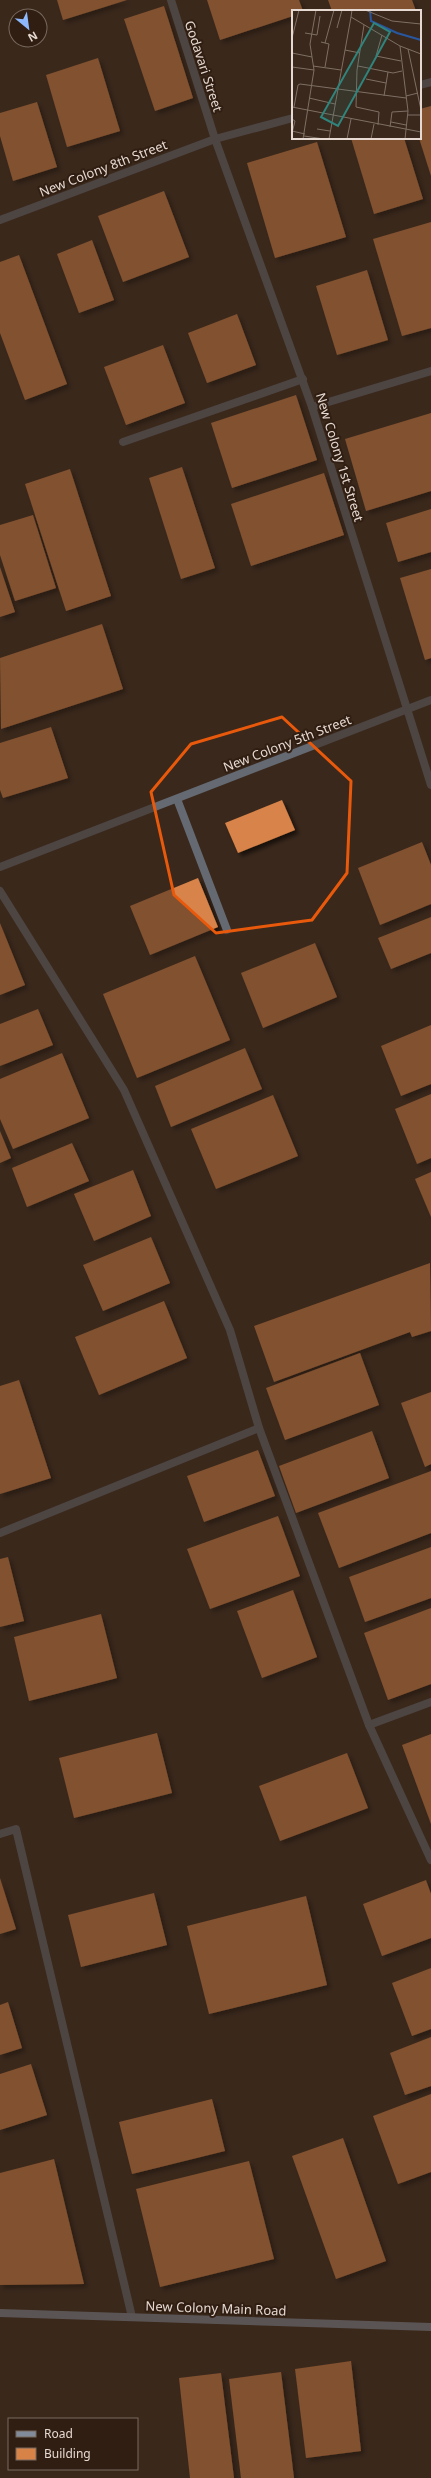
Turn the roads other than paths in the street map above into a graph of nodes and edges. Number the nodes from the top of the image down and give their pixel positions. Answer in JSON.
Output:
{"nodes":[{"id":1,"x":171,"y":0,"type":"edge"},
{"id":2,"x":431,"y":82,"type":"edge"},
{"id":3,"x":421,"y":85,"type":"edge"},
{"id":4,"x":292,"y":118,"type":"edge"},
{"id":5,"x":215,"y":139,"type":"junction"},
{"id":6,"x":0,"y":220,"type":"edge"},
{"id":7,"x":431,"y":371,"type":"edge"},
{"id":8,"x":303,"y":379,"type":"junction"},
{"id":9,"x":312,"y":407,"type":"junction"},
{"id":10,"x":123,"y":442,"type":"dead end"},
{"id":11,"x":431,"y":700,"type":"edge"},
{"id":12,"x":406,"y":709,"type":"junction"},
{"id":13,"x":431,"y":785,"type":"edge"},
{"id":14,"x":177,"y":799,"type":"junction"},
{"id":15,"x":0,"y":867,"type":"edge"},
{"id":16,"x":0,"y":891,"type":"edge"},
{"id":17,"x":227,"y":930,"type":"dead end"},
{"id":18,"x":258,"y":1428,"type":"junction"},
{"id":19,"x":0,"y":1533,"type":"edge"},
{"id":20,"x":431,"y":1702,"type":"edge"},
{"id":21,"x":369,"y":1725,"type":"junction"},
{"id":22,"x":0,"y":1834,"type":"edge"},
{"id":23,"x":431,"y":1860,"type":"edge"},
{"id":24,"x":0,"y":2313,"type":"edge"},
{"id":25,"x":132,"y":2317,"type":"junction"},
{"id":26,"x":431,"y":2326,"type":"edge"}],
"edges":[{"from":1,"to":5,"type":"street","name":"Godavari Street"},
{"from":2,"to":3,"type":"street"},
{"from":4,"to":5,"type":"street","name":"New Colony 8th Street"},
{"from":5,"to":6,"type":"street","name":"New Colony 8th Street"},
{"from":5,"to":8,"type":"street","name":"New Colony 1st Street"},
{"from":7,"to":9,"type":"street"},
{"from":8,"to":9,"type":"street","name":"New Colony 1st Street"},
{"from":8,"to":10,"type":"street"},
{"from":9,"to":12,"type":"street","name":"New Colony 1st Street"},
{"from":11,"to":12,"type":"street","name":"New Colony 5th Street"},
{"from":12,"to":13,"type":"street","name":"New Colony 1st Street"},
{"from":12,"to":14,"type":"street","name":"New Colony 5th Street"},
{"from":14,"to":15,"type":"street","name":"New Colony 5th Street"},
{"from":14,"to":17,"type":"street"},
{"from":16,"to":18,"type":"street"},
{"from":18,"to":19,"type":"street"},
{"from":18,"to":21,"type":"street"},
{"from":20,"to":21,"type":"street"},
{"from":21,"to":23,"type":"street"},
{"from":22,"to":25,"type":"street"},
{"from":24,"to":25,"type":"street","name":"New Colony Main Road"},
{"from":25,"to":26,"type":"street","name":"New Colony Main Road"}]}
